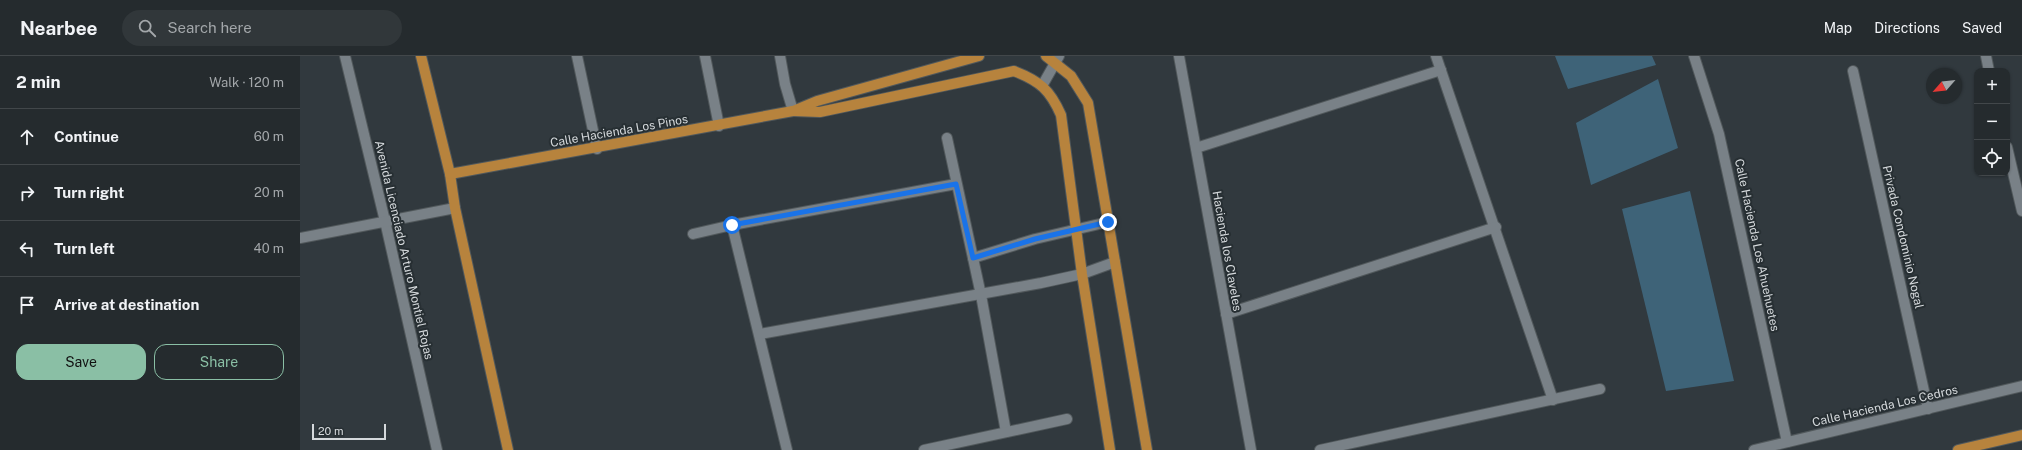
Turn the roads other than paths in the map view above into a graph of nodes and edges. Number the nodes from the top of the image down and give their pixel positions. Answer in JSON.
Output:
{"nodes":[{"id":1,"x":345,"y":56,"type":"edge"},
{"id":2,"x":421,"y":56,"type":"edge"},
{"id":3,"x":577,"y":56,"type":"edge"},
{"id":4,"x":705,"y":56,"type":"edge"},
{"id":5,"x":780,"y":56,"type":"edge"},
{"id":6,"x":979,"y":56,"type":"edge"},
{"id":7,"x":1046,"y":56,"type":"edge"},
{"id":8,"x":1179,"y":56,"type":"edge"},
{"id":9,"x":1436,"y":56,"type":"edge"},
{"id":10,"x":1694,"y":56,"type":"edge"},
{"id":11,"x":1986,"y":56,"type":"edge"},
{"id":12,"x":1056,"y":58,"type":"edge"},
{"id":13,"x":1988,"y":68,"type":"edge"},
{"id":14,"x":1441,"y":70,"type":"junction"},
{"id":15,"x":1853,"y":71,"type":"dead end"},
{"id":16,"x":1042,"y":86,"type":"junction"},
{"id":17,"x":793,"y":111,"type":"junction"},
{"id":18,"x":719,"y":126,"type":"junction"},
{"id":19,"x":947,"y":138,"type":"dead end"},
{"id":20,"x":1196,"y":148,"type":"junction"},
{"id":21,"x":596,"y":149,"type":"junction"},
{"id":22,"x":2010,"y":160,"type":"edge"},
{"id":23,"x":450,"y":174,"type":"junction"},
{"id":24,"x":956,"y":184,"type":"junction"},
{"id":25,"x":455,"y":208,"type":"junction"},
{"id":26,"x":2022,"y":211,"type":"edge"},
{"id":27,"x":385,"y":221,"type":"junction"},
{"id":28,"x":1108,"y":222,"type":"junction"},
{"id":29,"x":732,"y":225,"type":"junction"},
{"id":30,"x":1496,"y":227,"type":"junction"},
{"id":31,"x":1076,"y":230,"type":"junction"},
{"id":32,"x":693,"y":234,"type":"dead end"},
{"id":33,"x":300,"y":238,"type":"edge"},
{"id":34,"x":973,"y":258,"type":"junction"},
{"id":35,"x":1115,"y":262,"type":"junction"},
{"id":36,"x":1082,"y":274,"type":"junction"},
{"id":37,"x":981,"y":295,"type":"junction"},
{"id":38,"x":1226,"y":314,"type":"junction"},
{"id":39,"x":760,"y":334,"type":"junction"},
{"id":40,"x":2022,"y":386,"type":"edge"},
{"id":41,"x":1600,"y":389,"type":"dead end"},
{"id":42,"x":1553,"y":400,"type":"junction"},
{"id":43,"x":1928,"y":409,"type":"junction"},
{"id":44,"x":1067,"y":418,"type":"dead end"},
{"id":45,"x":1006,"y":432,"type":"junction"},
{"id":46,"x":2022,"y":435,"type":"edge"},
{"id":47,"x":1787,"y":442,"type":"junction"},
{"id":48,"x":438,"y":450,"type":"edge"},
{"id":49,"x":508,"y":450,"type":"edge"},
{"id":50,"x":787,"y":450,"type":"edge"},
{"id":51,"x":924,"y":450,"type":"edge"},
{"id":52,"x":1110,"y":450,"type":"edge"},
{"id":53,"x":1147,"y":450,"type":"edge"},
{"id":54,"x":1251,"y":450,"type":"edge"},
{"id":55,"x":1320,"y":450,"type":"edge"},
{"id":56,"x":1754,"y":450,"type":"edge"},
{"id":57,"x":1958,"y":450,"type":"edge"}],
"edges":[{"from":1,"to":27,"type":"street","name":"Avenida Licenciado Arturo Montiel Rojas"},
{"from":2,"to":23,"type":"main road"},
{"from":3,"to":21,"type":"street"},
{"from":4,"to":18,"type":"street"},
{"from":5,"to":17,"type":"street"},
{"from":6,"to":17,"type":"main road"},
{"from":7,"to":12,"type":"main road"},
{"from":8,"to":20,"type":"street","name":"Hacienda los Claveles"},
{"from":9,"to":14,"type":"street"},
{"from":10,"to":47,"type":"street","name":"Calle Hacienda Los Ahuehuetes"},
{"from":11,"to":13,"type":"street"},
{"from":12,"to":16,"type":"street"},
{"from":12,"to":28,"type":"main road"},
{"from":14,"to":20,"type":"street"},
{"from":14,"to":30,"type":"street"},
{"from":15,"to":43,"type":"street","name":"Privada Condominio Nogal"},
{"from":16,"to":17,"type":"main road"},
{"from":16,"to":31,"type":"main road"},
{"from":17,"to":18,"type":"main road","name":"Calle Hacienda Los Pinos"},
{"from":18,"to":21,"type":"main road","name":"Calle Hacienda Los Pinos"},
{"from":19,"to":24,"type":"street"},
{"from":20,"to":38,"type":"street","name":"Hacienda los Claveles"},
{"from":21,"to":23,"type":"main road","name":"Calle Hacienda Los Pinos"},
{"from":22,"to":26,"type":"street"},
{"from":23,"to":25,"type":"main road"},
{"from":24,"to":29,"type":"street"},
{"from":24,"to":34,"type":"street"},
{"from":25,"to":27,"type":"street"},
{"from":25,"to":49,"type":"main road"},
{"from":27,"to":33,"type":"street"},
{"from":27,"to":48,"type":"street","name":"Avenida Licenciado Arturo Montiel Rojas"},
{"from":28,"to":31,"type":"street"},
{"from":28,"to":35,"type":"main road"},
{"from":29,"to":32,"type":"street"},
{"from":29,"to":39,"type":"street"},
{"from":30,"to":38,"type":"street"},
{"from":30,"to":42,"type":"street"},
{"from":31,"to":34,"type":"street"},
{"from":31,"to":36,"type":"main road"},
{"from":34,"to":37,"type":"street"},
{"from":35,"to":36,"type":"street"},
{"from":35,"to":53,"type":"main road"},
{"from":36,"to":37,"type":"street"},
{"from":36,"to":52,"type":"main road"},
{"from":37,"to":39,"type":"street"},
{"from":37,"to":45,"type":"street"},
{"from":38,"to":54,"type":"street","name":"Hacienda los Claveles"},
{"from":39,"to":50,"type":"street"},
{"from":40,"to":43,"type":"street","name":"Calle Hacienda Los Cedros"},
{"from":41,"to":42,"type":"street"},
{"from":42,"to":55,"type":"street"},
{"from":43,"to":47,"type":"street","name":"Calle Hacienda Los Cedros"},
{"from":44,"to":45,"type":"street"},
{"from":45,"to":51,"type":"street"},
{"from":46,"to":57,"type":"main road"},
{"from":47,"to":56,"type":"street","name":"Calle Hacienda Los Cedros"}]}
